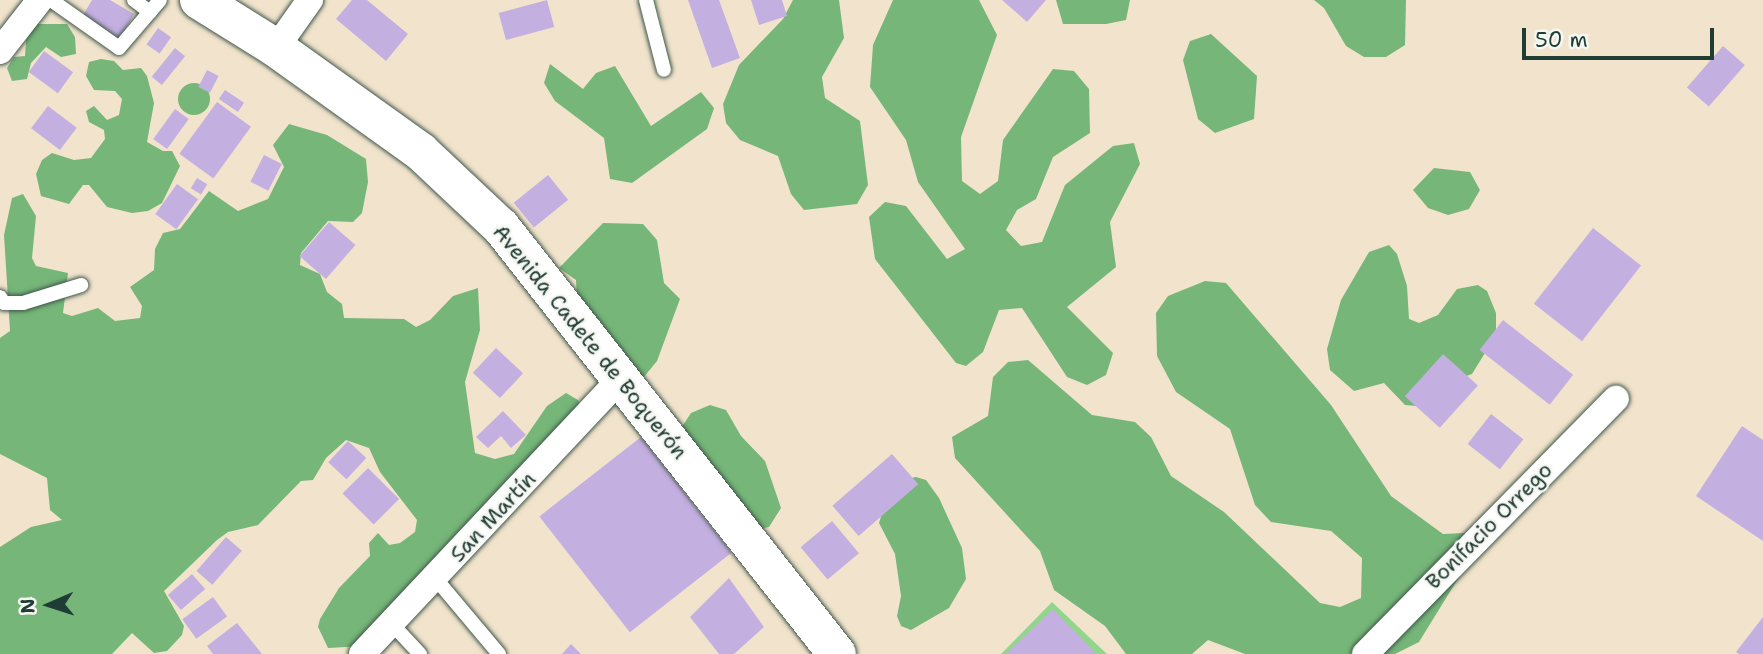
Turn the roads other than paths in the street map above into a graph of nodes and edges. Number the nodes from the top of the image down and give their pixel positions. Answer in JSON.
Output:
{"nodes":[{"id":1,"x":40,"y":0,"type":"edge"},
{"id":2,"x":51,"y":0,"type":"edge"},
{"id":3,"x":134,"y":0,"type":"edge"},
{"id":4,"x":199,"y":0,"type":"edge"},
{"id":5,"x":310,"y":0,"type":"edge"},
{"id":6,"x":646,"y":0,"type":"edge"},
{"id":7,"x":155,"y":6,"type":"edge"},
{"id":8,"x":276,"y":48,"type":"junction"},
{"id":9,"x":0,"y":51,"type":"edge"},
{"id":10,"x":664,"y":70,"type":"dead end"},
{"id":11,"x":81,"y":285,"type":"dead end"},
{"id":12,"x":0,"y":297,"type":"edge"},
{"id":13,"x":621,"y":379,"type":"junction"},
{"id":14,"x":1616,"y":399,"type":"dead end"},
{"id":15,"x":436,"y":579,"type":"junction"},
{"id":16,"x":392,"y":624,"type":"junction"},
{"id":17,"x":1373,"y":651,"type":"edge"},
{"id":18,"x":362,"y":654,"type":"edge"},
{"id":19,"x":420,"y":654,"type":"edge"},
{"id":20,"x":499,"y":654,"type":"edge"},
{"id":21,"x":837,"y":654,"type":"edge"}],
"edges":[{"from":1,"to":9,"type":"street"},
{"from":2,"to":7,"type":"lane"},
{"from":3,"to":7,"type":"lane"},
{"from":4,"to":8,"type":"main road","name":"Avenida Cadete de Boquerón"},
{"from":5,"to":8,"type":"street"},
{"from":6,"to":10,"type":"lane"},
{"from":8,"to":13,"type":"main road","name":"Avenida Cadete de Boquerón"},
{"from":11,"to":12,"type":"lane"},
{"from":13,"to":15,"type":"street","name":"San Martín"},
{"from":13,"to":21,"type":"main road","name":"Avenida Cadete de Boquerón"},
{"from":14,"to":17,"type":"street","name":"Bonifacio Orrego"},
{"from":15,"to":16,"type":"street","name":"San Martín"},
{"from":15,"to":20,"type":"lane"},
{"from":16,"to":18,"type":"street","name":"San Martín"},
{"from":16,"to":19,"type":"lane"}]}
